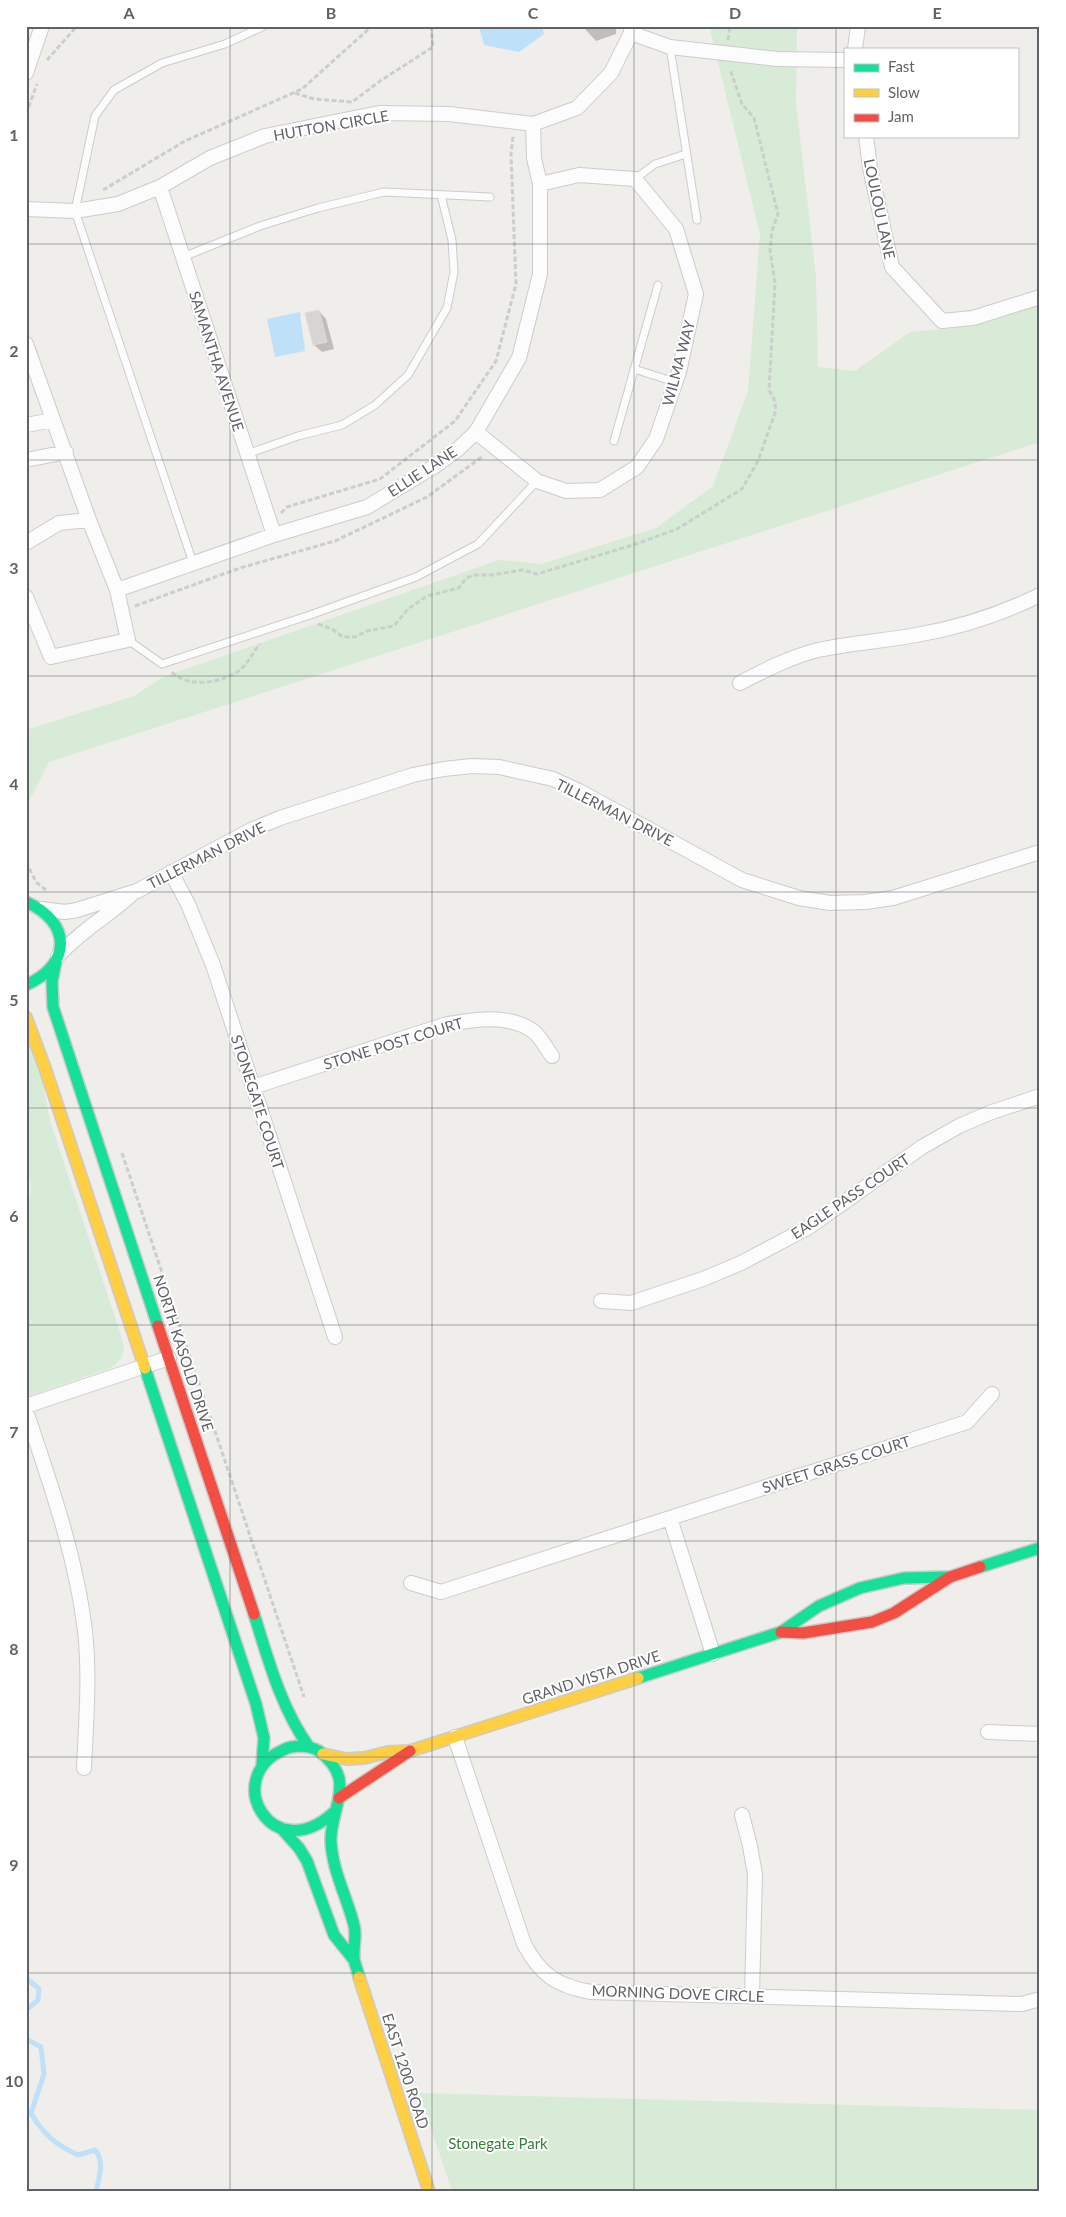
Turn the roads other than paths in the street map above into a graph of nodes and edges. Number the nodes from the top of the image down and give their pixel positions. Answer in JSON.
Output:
{"nodes":[{"id":1,"x":42,"y":26,"type":"edge"},
{"id":2,"x":264,"y":26,"type":"edge"},
{"id":3,"x":858,"y":26,"type":"edge"},
{"id":4,"x":631,"y":30,"type":"edge"},
{"id":5,"x":670,"y":47,"type":"junction"},
{"id":6,"x":855,"y":48,"type":"edge"},
{"id":7,"x":844,"y":60,"type":"edge"},
{"id":8,"x":26,"y":72,"type":"edge"},
{"id":9,"x":533,"y":124,"type":"junction"},
{"id":10,"x":866,"y":138,"type":"edge"},
{"id":11,"x":686,"y":154,"type":"junction"},
{"id":12,"x":635,"y":179,"type":"junction"},
{"id":13,"x":540,"y":184,"type":"junction"},
{"id":14,"x":160,"y":187,"type":"junction"},
{"id":15,"x":441,"y":195,"type":"junction"},
{"id":16,"x":490,"y":197,"type":"dead end"},
{"id":17,"x":26,"y":209,"type":"edge"},
{"id":18,"x":75,"y":211,"type":"junction"},
{"id":19,"x":697,"y":220,"type":"dead end"},
{"id":20,"x":183,"y":258,"type":"junction"},
{"id":21,"x":658,"y":285,"type":"dead end"},
{"id":22,"x":1040,"y":297,"type":"edge"},
{"id":23,"x":26,"y":344,"type":"edge"},
{"id":24,"x":634,"y":369,"type":"junction"},
{"id":25,"x":675,"y":382,"type":"junction"},
{"id":26,"x":53,"y":420,"type":"junction"},
{"id":27,"x":26,"y":425,"type":"edge"},
{"id":28,"x":476,"y":432,"type":"junction"},
{"id":29,"x":614,"y":441,"type":"dead end"},
{"id":30,"x":66,"y":452,"type":"junction"},
{"id":31,"x":247,"y":454,"type":"junction"},
{"id":32,"x":26,"y":460,"type":"edge"},
{"id":33,"x":537,"y":481,"type":"junction"},
{"id":34,"x":89,"y":520,"type":"junction"},
{"id":35,"x":272,"y":530,"type":"junction"},
{"id":36,"x":26,"y":543,"type":"edge"},
{"id":37,"x":193,"y":564,"type":"junction"},
{"id":38,"x":117,"y":590,"type":"junction"},
{"id":39,"x":1040,"y":595,"type":"edge"},
{"id":40,"x":26,"y":597,"type":"edge"},
{"id":41,"x":128,"y":640,"type":"junction"},
{"id":42,"x":740,"y":683,"type":"dead end"},
{"id":43,"x":1040,"y":852,"type":"edge"},
{"id":44,"x":171,"y":872,"type":"junction"},
{"id":45,"x":137,"y":891,"type":"junction"},
{"id":46,"x":32,"y":903,"type":"edge"},
{"id":47,"x":57,"y":959,"type":"junction"},
{"id":48,"x":26,"y":985,"type":"edge"},
{"id":49,"x":26,"y":1017,"type":"edge"},
{"id":50,"x":552,"y":1056,"type":"dead end"},
{"id":51,"x":253,"y":1087,"type":"junction"},
{"id":52,"x":1040,"y":1096,"type":"edge"},
{"id":53,"x":601,"y":1301,"type":"dead end"},
{"id":54,"x":335,"y":1337,"type":"dead end"},
{"id":55,"x":169,"y":1358,"type":"junction"},
{"id":56,"x":144,"y":1366,"type":"junction"},
{"id":57,"x":992,"y":1394,"type":"dead end"},
{"id":58,"x":26,"y":1406,"type":"edge"},
{"id":59,"x":26,"y":1411,"type":"edge"},
{"id":60,"x":670,"y":1518,"type":"junction"},
{"id":61,"x":1040,"y":1548,"type":"edge"},
{"id":62,"x":950,"y":1577,"type":"junction"},
{"id":63,"x":411,"y":1583,"type":"dead end"},
{"id":64,"x":781,"y":1632,"type":"junction"},
{"id":65,"x":712,"y":1654,"type":"junction"},
{"id":66,"x":988,"y":1732,"type":"dead end"},
{"id":67,"x":1040,"y":1734,"type":"edge"},
{"id":68,"x":455,"y":1737,"type":"junction"},
{"id":69,"x":309,"y":1747,"type":"junction"},
{"id":70,"x":410,"y":1751,"type":"junction"},
{"id":71,"x":322,"y":1754,"type":"junction"},
{"id":72,"x":262,"y":1764,"type":"junction"},
{"id":73,"x":84,"y":1768,"type":"dead end"},
{"id":74,"x":339,"y":1798,"type":"junction"},
{"id":75,"x":333,"y":1813,"type":"junction"},
{"id":76,"x":742,"y":1815,"type":"dead end"},
{"id":77,"x":281,"y":1828,"type":"junction"},
{"id":78,"x":354,"y":1960,"type":"junction"},
{"id":79,"x":752,"y":1995,"type":"junction"},
{"id":80,"x":1040,"y":1999,"type":"edge"},
{"id":81,"x":429,"y":2191,"type":"edge"}],
"edges":[{"from":1,"to":8,"type":"street"},
{"from":2,"to":18,"type":"lane"},
{"from":3,"to":6,"type":"street"},
{"from":4,"to":5,"type":"street"},
{"from":4,"to":9,"type":"street","name":"HUTTON CIRCLE"},
{"from":5,"to":7,"type":"street"},
{"from":5,"to":11,"type":"lane"},
{"from":9,"to":13,"type":"street","name":"ELLIE LANE"},
{"from":9,"to":14,"type":"street","name":"HUTTON CIRCLE"},
{"from":10,"to":22,"type":"street","name":"LOULOU LANE"},
{"from":11,"to":12,"type":"lane"},
{"from":11,"to":19,"type":"lane"},
{"from":12,"to":13,"type":"street"},
{"from":12,"to":25,"type":"street","name":"WILMA WAY"},
{"from":13,"to":28,"type":"street","name":"ELLIE LANE"},
{"from":14,"to":18,"type":"street","name":"HUTTON CIRCLE"},
{"from":14,"to":20,"type":"street","name":"SAMANTHA AVENUE"},
{"from":15,"to":16,"type":"lane"},
{"from":15,"to":20,"type":"lane"},
{"from":15,"to":31,"type":"lane"},
{"from":17,"to":18,"type":"street","name":"HUTTON CIRCLE"},
{"from":18,"to":37,"type":"lane"},
{"from":20,"to":31,"type":"street","name":"SAMANTHA AVENUE"},
{"from":21,"to":24,"type":"lane"},
{"from":23,"to":26,"type":"street"},
{"from":24,"to":25,"type":"lane"},
{"from":24,"to":29,"type":"lane"},
{"from":25,"to":33,"type":"street","name":"WILMA WAY"},
{"from":26,"to":27,"type":"street"},
{"from":26,"to":30,"type":"street"},
{"from":28,"to":33,"type":"street","name":"WILMA WAY"},
{"from":28,"to":35,"type":"street","name":"ELLIE LANE"},
{"from":30,"to":32,"type":"street"},
{"from":30,"to":34,"type":"street"},
{"from":31,"to":35,"type":"street","name":"SAMANTHA AVENUE"},
{"from":33,"to":41,"type":"lane"},
{"from":34,"to":36,"type":"street"},
{"from":34,"to":38,"type":"street"},
{"from":35,"to":37,"type":"street","name":"ELLIE LANE"},
{"from":37,"to":38,"type":"street","name":"ELLIE LANE"},
{"from":38,"to":41,"type":"street"},
{"from":39,"to":42,"type":"street"},
{"from":40,"to":41,"type":"street"},
{"from":43,"to":44,"type":"street","name":"TILLERMAN DRIVE"},
{"from":44,"to":45,"type":"street","name":"TILLERMAN DRIVE"},
{"from":44,"to":51,"type":"street","name":"STONEGATE COURT"},
{"from":45,"to":46,"type":"street","name":"TILLERMAN DRIVE"},
{"from":45,"to":47,"type":"street","name":"TILLERMAN DRIVE"},
{"from":46,"to":47,"type":"main road","name":"NORTH KASOLD DRIVE"},
{"from":47,"to":48,"type":"main road"},
{"from":47,"to":55,"type":"main road","name":"NORTH KASOLD DRIVE"},
{"from":49,"to":56,"type":"main road"},
{"from":50,"to":51,"type":"street","name":"STONE POST COURT"},
{"from":51,"to":54,"type":"street","name":"STONEGATE COURT"},
{"from":52,"to":53,"type":"street","name":"EAGLE PASS COURT"},
{"from":55,"to":56,"type":"street"},
{"from":55,"to":69,"type":"main road","name":"NORTH KASOLD DRIVE"},
{"from":56,"to":58,"type":"street"},
{"from":56,"to":72,"type":"main road"},
{"from":57,"to":60,"type":"street","name":"SWEET GRASS COURT"},
{"from":59,"to":73,"type":"street"},
{"from":60,"to":63,"type":"street","name":"SWEET GRASS COURT"},
{"from":60,"to":65,"type":"street"},
{"from":61,"to":62,"type":"main road","name":"GRAND VISTA DRIVE"},
{"from":62,"to":64,"type":"main road","name":"GRAND VISTA DRIVE"},
{"from":62,"to":64,"type":"main road","name":"GRAND VISTA DRIVE"},
{"from":64,"to":65,"type":"main road","name":"GRAND VISTA DRIVE"},
{"from":65,"to":68,"type":"main road","name":"GRAND VISTA DRIVE"},
{"from":66,"to":67,"type":"street"},
{"from":68,"to":70,"type":"main road","name":"GRAND VISTA DRIVE"},
{"from":68,"to":79,"type":"street","name":"MORNING DOVE CIRCLE"},
{"from":69,"to":71,"type":"main road"},
{"from":69,"to":72,"type":"main road"},
{"from":70,"to":71,"type":"main road","name":"GRAND VISTA DRIVE"},
{"from":70,"to":74,"type":"main road","name":"GRAND VISTA DRIVE"},
{"from":71,"to":74,"type":"main road"},
{"from":72,"to":77,"type":"main road"},
{"from":74,"to":75,"type":"main road"},
{"from":75,"to":77,"type":"main road"},
{"from":75,"to":78,"type":"main road","name":"EAST 1200 ROAD"},
{"from":76,"to":79,"type":"street"},
{"from":77,"to":78,"type":"main road","name":"EAST 1200 ROAD"},
{"from":78,"to":81,"type":"main road","name":"EAST 1200 ROAD"},
{"from":79,"to":80,"type":"street","name":"MORNING DOVE CIRCLE"}]}
